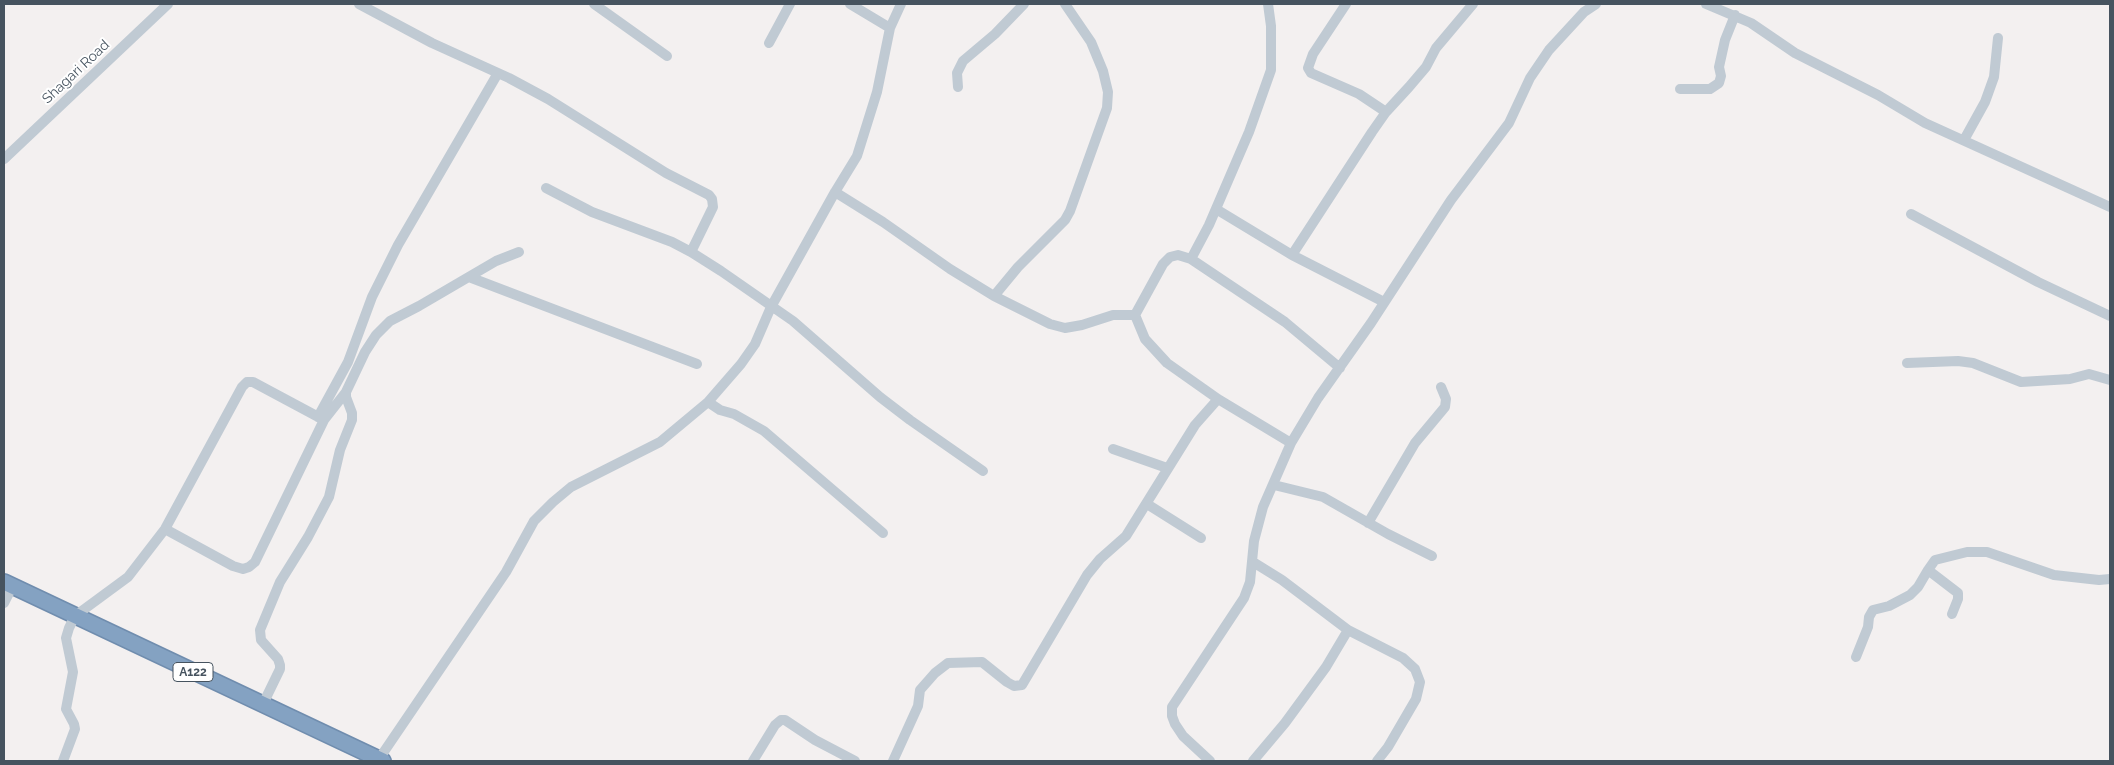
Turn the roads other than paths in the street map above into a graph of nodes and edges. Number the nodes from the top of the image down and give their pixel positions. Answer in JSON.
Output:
{"nodes":[{"id":1,"x":168,"y":4,"type":"edge"},
{"id":2,"x":359,"y":4,"type":"edge"},
{"id":3,"x":790,"y":4,"type":"edge"},
{"id":4,"x":850,"y":4,"type":"edge"},
{"id":5,"x":901,"y":4,"type":"edge"},
{"id":6,"x":1024,"y":4,"type":"edge"},
{"id":7,"x":1065,"y":4,"type":"edge"},
{"id":8,"x":1268,"y":4,"type":"edge"},
{"id":9,"x":1346,"y":4,"type":"edge"},
{"id":10,"x":1473,"y":4,"type":"edge"},
{"id":11,"x":1596,"y":4,"type":"edge"},
{"id":12,"x":1706,"y":4,"type":"edge"},
{"id":13,"x":598,"y":5,"type":"edge"},
{"id":14,"x":1736,"y":15,"type":"junction"},
{"id":15,"x":890,"y":28,"type":"junction"},
{"id":16,"x":1998,"y":38,"type":"dead end"},
{"id":17,"x":769,"y":43,"type":"dead end"},
{"id":18,"x":667,"y":56,"type":"dead end"},
{"id":19,"x":498,"y":73,"type":"junction"},
{"id":20,"x":958,"y":87,"type":"dead end"},
{"id":21,"x":1680,"y":89,"type":"dead end"},
{"id":22,"x":1386,"y":112,"type":"junction"},
{"id":23,"x":1964,"y":140,"type":"junction"},
{"id":24,"x":4,"y":159,"type":"edge"},
{"id":25,"x":546,"y":188,"type":"dead end"},
{"id":26,"x":835,"y":192,"type":"junction"},
{"id":27,"x":2110,"y":207,"type":"edge"},
{"id":28,"x":1216,"y":209,"type":"junction"},
{"id":29,"x":1911,"y":214,"type":"dead end"},
{"id":30,"x":519,"y":252,"type":"dead end"},
{"id":31,"x":691,"y":252,"type":"junction"},
{"id":32,"x":1292,"y":255,"type":"junction"},
{"id":33,"x":1191,"y":260,"type":"junction"},
{"id":34,"x":469,"y":277,"type":"junction"},
{"id":35,"x":994,"y":296,"type":"junction"},
{"id":36,"x":1384,"y":302,"type":"junction"},
{"id":37,"x":771,"y":306,"type":"junction"},
{"id":38,"x":1135,"y":315,"type":"junction"},
{"id":39,"x":2110,"y":316,"type":"edge"},
{"id":40,"x":1907,"y":363,"type":"dead end"},
{"id":41,"x":696,"y":364,"type":"dead end"},
{"id":42,"x":1340,"y":368,"type":"junction"},
{"id":43,"x":2110,"y":380,"type":"edge"},
{"id":44,"x":1442,"y":387,"type":"dead end"},
{"id":45,"x":346,"y":392,"type":"junction"},
{"id":46,"x":1218,"y":399,"type":"junction"},
{"id":47,"x":708,"y":402,"type":"junction"},
{"id":48,"x":321,"y":419,"type":"junction"},
{"id":49,"x":1291,"y":444,"type":"junction"},
{"id":50,"x":1113,"y":449,"type":"dead end"},
{"id":51,"x":1167,"y":468,"type":"junction"},
{"id":52,"x":983,"y":470,"type":"dead end"},
{"id":53,"x":1274,"y":485,"type":"junction"},
{"id":54,"x":1147,"y":504,"type":"junction"},
{"id":55,"x":1368,"y":523,"type":"junction"},
{"id":56,"x":165,"y":530,"type":"junction"},
{"id":57,"x":883,"y":533,"type":"dead end"},
{"id":58,"x":1201,"y":538,"type":"dead end"},
{"id":59,"x":1432,"y":556,"type":"dead end"},
{"id":60,"x":1253,"y":562,"type":"junction"},
{"id":61,"x":1928,"y":570,"type":"junction"},
{"id":62,"x":2110,"y":579,"type":"edge"},
{"id":63,"x":8,"y":585,"type":"edge"},
{"id":64,"x":4,"y":603,"type":"edge"},
{"id":65,"x":1952,"y":614,"type":"dead end"},
{"id":66,"x":74,"y":616,"type":"junction"},
{"id":67,"x":1348,"y":630,"type":"junction"},
{"id":68,"x":1856,"y":657,"type":"dead end"},
{"id":69,"x":263,"y":704,"type":"junction"},
{"id":70,"x":381,"y":760,"type":"edge"},
{"id":71,"x":63,"y":761,"type":"edge"},
{"id":72,"x":753,"y":761,"type":"edge"},
{"id":73,"x":855,"y":761,"type":"edge"},
{"id":74,"x":892,"y":761,"type":"edge"},
{"id":75,"x":1210,"y":761,"type":"edge"},
{"id":76,"x":1253,"y":761,"type":"edge"},
{"id":77,"x":1377,"y":761,"type":"edge"}],
"edges":[{"from":1,"to":24,"type":"street","name":"Shagari Road"},
{"from":2,"to":19,"type":"street"},
{"from":3,"to":17,"type":"street"},
{"from":4,"to":15,"type":"street"},
{"from":5,"to":15,"type":"street"},
{"from":6,"to":20,"type":"street"},
{"from":7,"to":35,"type":"street"},
{"from":8,"to":28,"type":"street"},
{"from":9,"to":22,"type":"street"},
{"from":10,"to":22,"type":"street"},
{"from":11,"to":36,"type":"street"},
{"from":12,"to":14,"type":"street"},
{"from":13,"to":18,"type":"street"},
{"from":14,"to":21,"type":"street"},
{"from":14,"to":23,"type":"street"},
{"from":15,"to":26,"type":"street"},
{"from":16,"to":23,"type":"street"},
{"from":19,"to":31,"type":"street"},
{"from":19,"to":48,"type":"street"},
{"from":22,"to":32,"type":"street"},
{"from":23,"to":27,"type":"street"},
{"from":25,"to":31,"type":"street"},
{"from":26,"to":35,"type":"street"},
{"from":26,"to":37,"type":"street"},
{"from":28,"to":32,"type":"street"},
{"from":28,"to":33,"type":"street"},
{"from":29,"to":39,"type":"street"},
{"from":30,"to":34,"type":"street"},
{"from":31,"to":37,"type":"street"},
{"from":32,"to":36,"type":"street"},
{"from":33,"to":38,"type":"street"},
{"from":33,"to":42,"type":"street"},
{"from":34,"to":41,"type":"street"},
{"from":34,"to":45,"type":"street"},
{"from":35,"to":38,"type":"street"},
{"from":36,"to":42,"type":"street"},
{"from":37,"to":47,"type":"street"},
{"from":37,"to":52,"type":"street"},
{"from":38,"to":46,"type":"street"},
{"from":40,"to":43,"type":"street"},
{"from":42,"to":49,"type":"street"},
{"from":44,"to":55,"type":"street"},
{"from":45,"to":48,"type":"street"},
{"from":45,"to":69,"type":"street"},
{"from":46,"to":49,"type":"street"},
{"from":46,"to":51,"type":"street"},
{"from":47,"to":57,"type":"street"},
{"from":47,"to":70,"type":"street"},
{"from":48,"to":56,"type":"street"},
{"from":48,"to":56,"type":"street"},
{"from":49,"to":53,"type":"street"},
{"from":50,"to":51,"type":"street"},
{"from":51,"to":54,"type":"street"},
{"from":53,"to":55,"type":"street"},
{"from":53,"to":60,"type":"street"},
{"from":54,"to":58,"type":"street"},
{"from":54,"to":74,"type":"street"},
{"from":55,"to":59,"type":"street"},
{"from":56,"to":66,"type":"street"},
{"from":60,"to":67,"type":"street"},
{"from":60,"to":75,"type":"street"},
{"from":61,"to":62,"type":"street"},
{"from":61,"to":65,"type":"street"},
{"from":61,"to":68,"type":"street"},
{"from":63,"to":64,"type":"street"},
{"from":63,"to":66,"type":"highway","number":"A122"},
{"from":66,"to":69,"type":"highway","number":"A122"},
{"from":66,"to":71,"type":"street"},
{"from":67,"to":76,"type":"street"},
{"from":67,"to":77,"type":"street"},
{"from":69,"to":70,"type":"highway","number":"A122"},
{"from":72,"to":73,"type":"street"}]}
